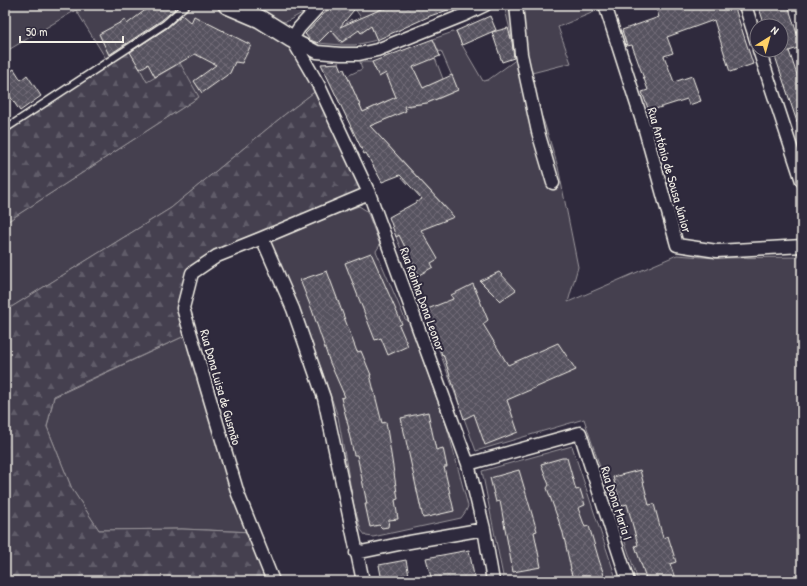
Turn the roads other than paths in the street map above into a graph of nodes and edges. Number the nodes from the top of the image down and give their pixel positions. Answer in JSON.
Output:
{"nodes":[{"id":1,"x":186,"y":5,"type":"edge"},
{"id":2,"x":227,"y":5,"type":"edge"},
{"id":3,"x":320,"y":5,"type":"edge"},
{"id":4,"x":485,"y":5,"type":"edge"},
{"id":5,"x":516,"y":5,"type":"edge"},
{"id":6,"x":605,"y":5,"type":"edge"},
{"id":7,"x":745,"y":5,"type":"edge"},
{"id":8,"x":749,"y":18,"type":"edge"},
{"id":9,"x":292,"y":39,"type":"junction"},
{"id":10,"x":762,"y":58,"type":"edge"},
{"id":11,"x":5,"y":129,"type":"edge"},
{"id":12,"x":802,"y":181,"type":"edge"},
{"id":13,"x":553,"y":183,"type":"dead end"},
{"id":14,"x":369,"y":193,"type":"junction"},
{"id":15,"x":262,"y":238,"type":"junction"},
{"id":16,"x":802,"y":246,"type":"edge"},
{"id":17,"x":468,"y":464,"type":"junction"},
{"id":18,"x":484,"y":529,"type":"junction"},
{"id":19,"x":356,"y":553,"type":"junction"},
{"id":20,"x":273,"y":581,"type":"edge"},
{"id":21,"x":363,"y":581,"type":"edge"},
{"id":22,"x":493,"y":581,"type":"edge"},
{"id":23,"x":628,"y":581,"type":"edge"}],
"edges":[{"from":1,"to":11,"type":"lane"},
{"from":2,"to":9,"type":"street"},
{"from":3,"to":9,"type":"street"},
{"from":4,"to":9,"type":"street"},
{"from":5,"to":13,"type":"street"},
{"from":6,"to":16,"type":"street","name":"Rua António de Sousa Júnior"},
{"from":7,"to":8,"type":"street"},
{"from":9,"to":14,"type":"street","name":"Rua Rainha Dona Leonor"},
{"from":10,"to":12,"type":"street"},
{"from":14,"to":15,"type":"street","name":"Rua Dona Luisa de Gusmão"},
{"from":14,"to":17,"type":"street","name":"Rua Rainha Dona Leonor"},
{"from":15,"to":19,"type":"street"},
{"from":15,"to":20,"type":"street","name":"Rua Dona Luisa de Gusmão"},
{"from":17,"to":18,"type":"street","name":"Rua Rainha Dona Leonor"},
{"from":17,"to":23,"type":"street","name":"Rua Dona Maria I"},
{"from":18,"to":19,"type":"street"},
{"from":18,"to":22,"type":"street","name":"Rua Rainha Dona Leonor"},
{"from":19,"to":21,"type":"street"}]}
